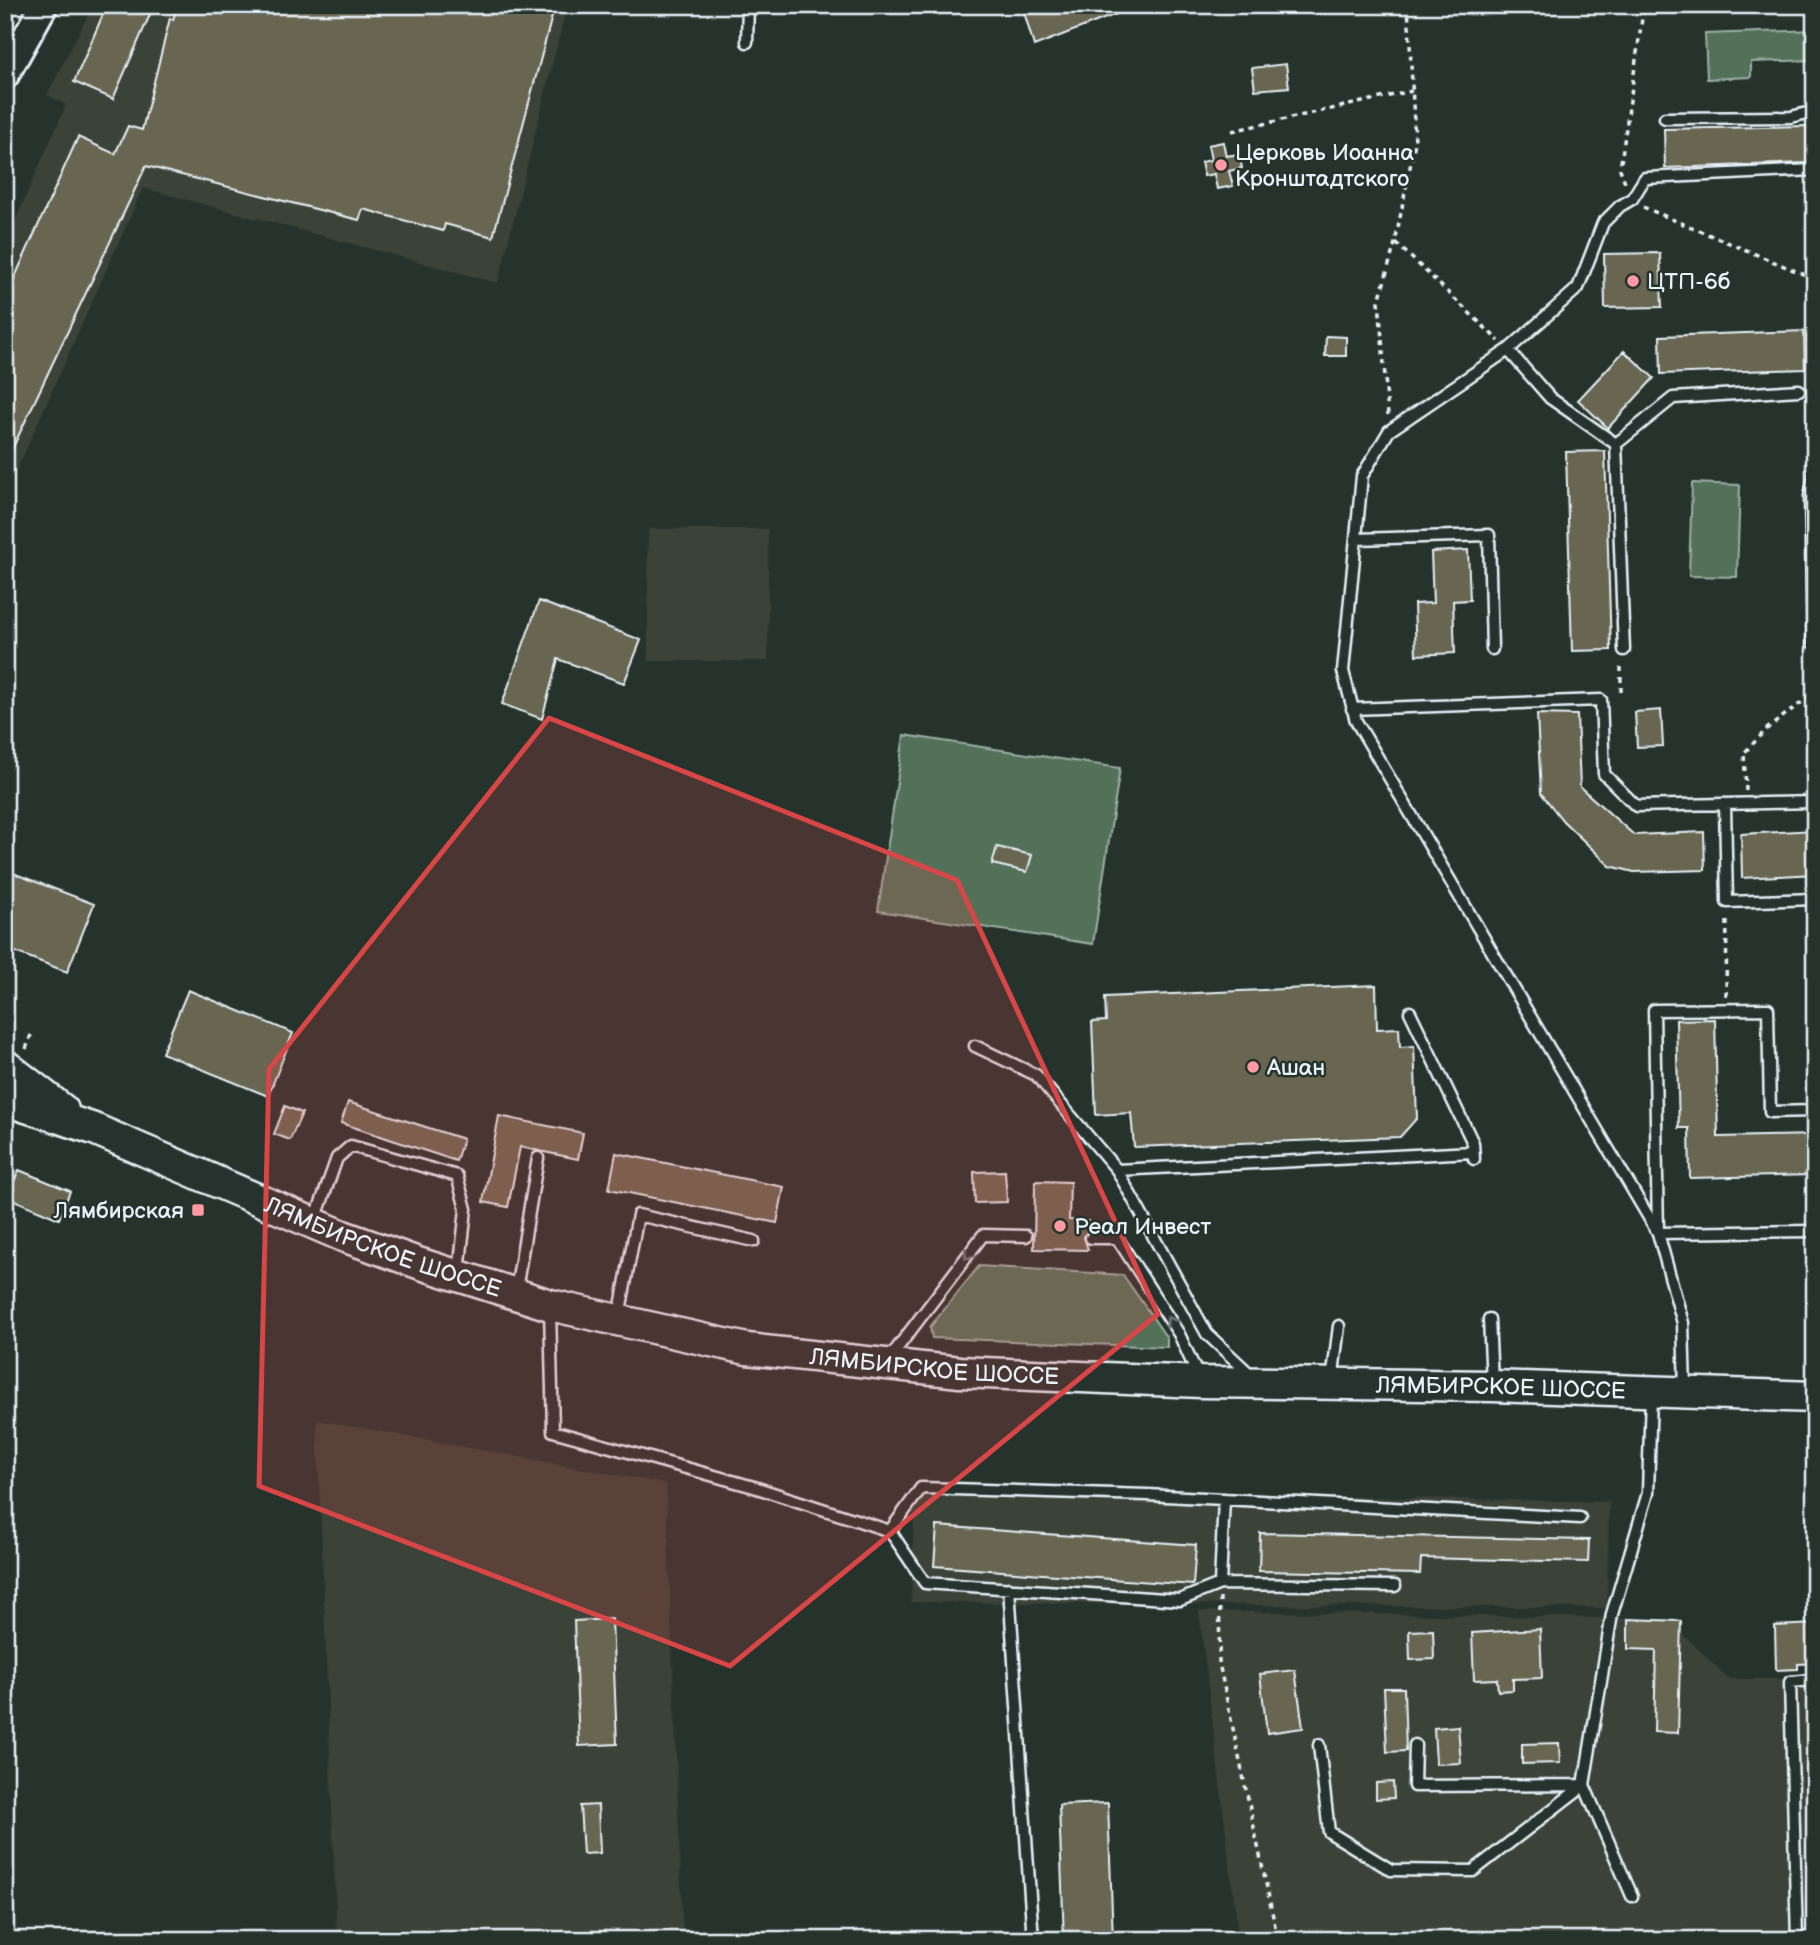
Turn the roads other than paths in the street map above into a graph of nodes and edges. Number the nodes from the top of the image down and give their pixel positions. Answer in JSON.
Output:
{"nodes":[{"id":1,"x":12,"y":5,"type":"edge"},
{"id":2,"x":44,"y":5,"type":"edge"},
{"id":3,"x":748,"y":5,"type":"edge"},
{"id":4,"x":5,"y":17,"type":"edge"},
{"id":5,"x":747,"y":42,"type":"dead end"},
{"id":6,"x":5,"y":75,"type":"edge"},
{"id":7,"x":1815,"y":111,"type":"edge"},
{"id":8,"x":1665,"y":118,"type":"dead end"},
{"id":9,"x":1815,"y":170,"type":"edge"},
{"id":10,"x":1508,"y":350,"type":"junction"},
{"id":11,"x":1799,"y":390,"type":"dead end"},
{"id":12,"x":1616,"y":444,"type":"junction"},
{"id":13,"x":1815,"y":471,"type":"edge"},
{"id":14,"x":1356,"y":539,"type":"junction"},
{"id":15,"x":1813,"y":643,"type":"edge"},
{"id":16,"x":1492,"y":649,"type":"dead end"},
{"id":17,"x":1624,"y":650,"type":"dead end"},
{"id":18,"x":1352,"y":709,"type":"junction"},
{"id":19,"x":1815,"y":802,"type":"edge"},
{"id":20,"x":1724,"y":805,"type":"junction"},
{"id":21,"x":1815,"y":899,"type":"edge"},
{"id":22,"x":1410,"y":1012,"type":"dead end"},
{"id":23,"x":975,"y":1046,"type":"dead end"},
{"id":24,"x":5,"y":1065,"type":"edge"},
{"id":25,"x":5,"y":1100,"type":"edge"},
{"id":26,"x":1815,"y":1111,"type":"edge"},
{"id":27,"x":93,"y":1129,"type":"junction"},
{"id":28,"x":538,"y":1158,"type":"dead end"},
{"id":29,"x":1116,"y":1170,"type":"junction"},
{"id":30,"x":314,"y":1224,"type":"junction"},
{"id":31,"x":1815,"y":1231,"type":"edge"},
{"id":32,"x":1658,"y":1233,"type":"junction"},
{"id":33,"x":1026,"y":1236,"type":"dead end"},
{"id":34,"x":1091,"y":1238,"type":"dead end"},
{"id":35,"x":754,"y":1241,"type":"dead end"},
{"id":36,"x":459,"y":1276,"type":"junction"},
{"id":37,"x":516,"y":1294,"type":"junction"},
{"id":38,"x":550,"y":1305,"type":"junction"},
{"id":39,"x":1489,"y":1319,"type":"dead end"},
{"id":40,"x":619,"y":1321,"type":"junction"},
{"id":41,"x":1339,"y":1326,"type":"dead end"},
{"id":42,"x":884,"y":1366,"type":"junction"},
{"id":43,"x":1201,"y":1382,"type":"junction"},
{"id":44,"x":1259,"y":1383,"type":"junction"},
{"id":45,"x":1332,"y":1384,"type":"junction"},
{"id":46,"x":1493,"y":1386,"type":"junction"},
{"id":47,"x":1651,"y":1393,"type":"junction"},
{"id":48,"x":1686,"y":1394,"type":"junction"},
{"id":49,"x":1815,"y":1397,"type":"edge"},
{"id":50,"x":1224,"y":1499,"type":"junction"},
{"id":51,"x":1580,"y":1518,"type":"dead end"},
{"id":52,"x":890,"y":1531,"type":"junction"},
{"id":53,"x":1220,"y":1584,"type":"junction"},
{"id":54,"x":1395,"y":1586,"type":"dead end"},
{"id":55,"x":1009,"y":1588,"type":"junction"},
{"id":56,"x":1815,"y":1680,"type":"edge"},
{"id":57,"x":1319,"y":1745,"type":"dead end"},
{"id":58,"x":1415,"y":1745,"type":"dead end"},
{"id":59,"x":1584,"y":1785,"type":"junction"},
{"id":60,"x":1632,"y":1896,"type":"dead end"},
{"id":61,"x":1033,"y":1940,"type":"edge"},
{"id":62,"x":1797,"y":1940,"type":"edge"}],
"edges":[{"from":1,"to":4,"type":"main road"},
{"from":2,"to":6,"type":"main road"},
{"from":3,"to":5,"type":"lane"},
{"from":7,"to":8,"type":"lane"},
{"from":9,"to":10,"type":"lane"},
{"from":10,"to":12,"type":"lane"},
{"from":10,"to":14,"type":"lane"},
{"from":11,"to":12,"type":"lane"},
{"from":12,"to":17,"type":"lane"},
{"from":13,"to":15,"type":"lane"},
{"from":14,"to":16,"type":"lane"},
{"from":14,"to":18,"type":"lane"},
{"from":18,"to":20,"type":"lane"},
{"from":18,"to":32,"type":"lane"},
{"from":19,"to":20,"type":"lane"},
{"from":20,"to":21,"type":"lane"},
{"from":22,"to":29,"type":"lane"},
{"from":23,"to":29,"type":"lane"},
{"from":24,"to":27,"type":"main road","name":"ЛЯМБИРСКОЕ ШОССЕ"},
{"from":25,"to":27,"type":"main road","name":"ЛЯМБИРСКОЕ ШОССЕ"},
{"from":26,"to":32,"type":"lane"},
{"from":27,"to":30,"type":"main road","name":"ЛЯМБИРСКОЕ ШОССЕ"},
{"from":28,"to":37,"type":"lane"},
{"from":29,"to":44,"type":"lane"},
{"from":30,"to":36,"type":"main road","name":"ЛЯМБИРСКОЕ ШОССЕ"},
{"from":30,"to":36,"type":"lane"},
{"from":31,"to":32,"type":"lane"},
{"from":32,"to":48,"type":"lane"},
{"from":33,"to":42,"type":"lane","one_way":true},
{"from":43,"to":34,"type":"lane","one_way":true},
{"from":35,"to":40,"type":"lane"},
{"from":36,"to":37,"type":"main road","name":"ЛЯМБИРСКОЕ ШОССЕ"},
{"from":37,"to":38,"type":"main road","name":"ЛЯМБИРСКОЕ ШОССЕ"},
{"from":38,"to":40,"type":"main road","name":"ЛЯМБИРСКОЕ ШОССЕ"},
{"from":38,"to":52,"type":"lane"},
{"from":39,"to":46,"type":"lane"},
{"from":40,"to":42,"type":"main road","name":"ЛЯМБИРСКОЕ ШОССЕ"},
{"from":41,"to":45,"type":"lane"},
{"from":42,"to":43,"type":"main road","name":"ЛЯМБИРСКОЕ ШОССЕ"},
{"from":43,"to":44,"type":"main road","name":"ЛЯМБИРСКОЕ ШОССЕ"},
{"from":44,"to":45,"type":"main road","name":"ЛЯМБИРСКОЕ ШОССЕ"},
{"from":45,"to":46,"type":"main road","name":"ЛЯМБИРСКОЕ ШОССЕ"},
{"from":46,"to":47,"type":"main road","name":"ЛЯМБИРСКОЕ ШОССЕ"},
{"from":47,"to":48,"type":"main road","name":"ЛЯМБИРСКОЕ ШОССЕ"},
{"from":47,"to":59,"type":"lane"},
{"from":48,"to":49,"type":"main road","name":"ЛЯМБИРСКОЕ ШОССЕ"},
{"from":50,"to":51,"type":"lane"},
{"from":50,"to":52,"type":"lane"},
{"from":50,"to":53,"type":"lane"},
{"from":52,"to":55,"type":"lane"},
{"from":53,"to":54,"type":"lane"},
{"from":53,"to":55,"type":"lane"},
{"from":55,"to":61,"type":"lane"},
{"from":56,"to":62,"type":"lane"},
{"from":57,"to":59,"type":"lane"},
{"from":58,"to":59,"type":"lane"},
{"from":59,"to":60,"type":"lane"}]}
